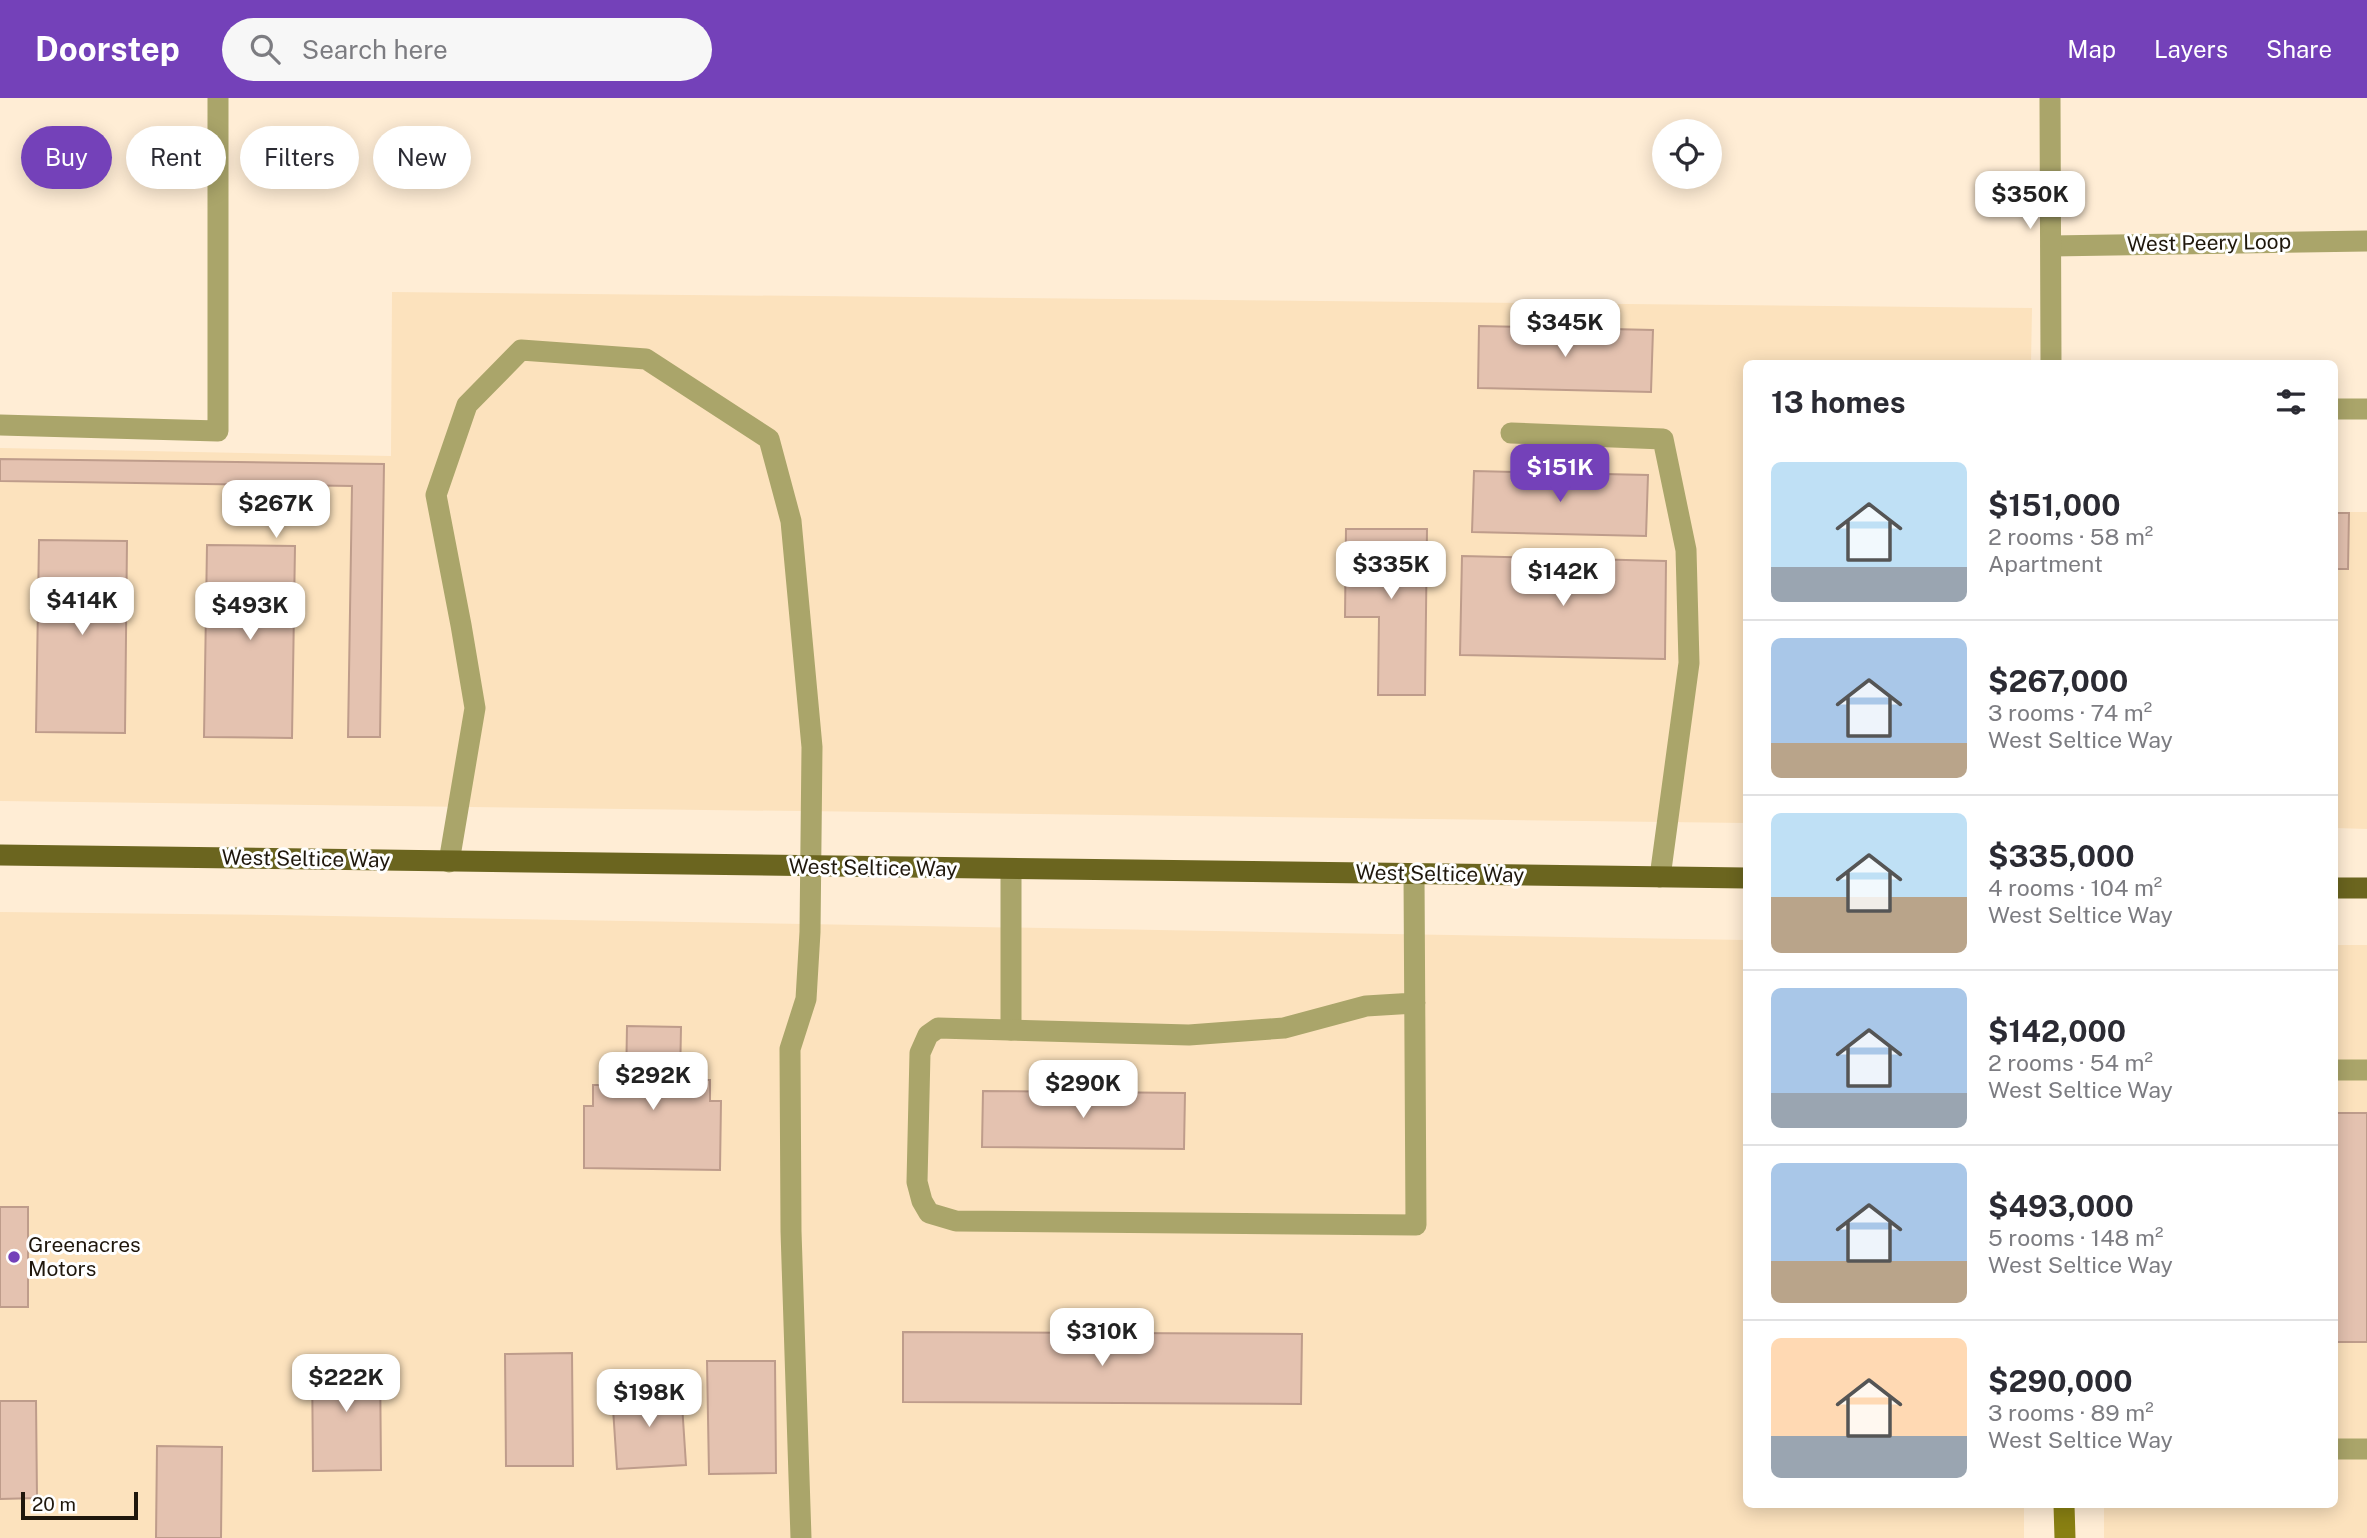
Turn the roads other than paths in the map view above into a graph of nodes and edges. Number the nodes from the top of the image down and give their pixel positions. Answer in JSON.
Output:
{"nodes":[{"id":1,"x":218,"y":98,"type":"edge"},
{"id":2,"x":2050,"y":98,"type":"edge"},
{"id":3,"x":2367,"y":241,"type":"edge"},
{"id":4,"x":2051,"y":246,"type":"junction"},
{"id":5,"x":2051,"y":360,"type":"edge"},
{"id":6,"x":2338,"y":409,"type":"edge"},
{"id":7,"x":2367,"y":409,"type":"edge"},
{"id":8,"x":0,"y":425,"type":"edge"},
{"id":9,"x":1511,"y":433,"type":"dead end"},
{"id":10,"x":0,"y":855,"type":"edge"},
{"id":11,"x":449,"y":862,"type":"junction"},
{"id":12,"x":810,"y":867,"type":"junction"},
{"id":13,"x":1011,"y":869,"type":"junction"},
{"id":14,"x":1414,"y":874,"type":"junction"},
{"id":15,"x":1660,"y":877,"type":"junction"},
{"id":16,"x":1743,"y":878,"type":"edge"},
{"id":17,"x":2338,"y":888,"type":"edge"},
{"id":18,"x":2367,"y":888,"type":"edge"},
{"id":19,"x":1415,"y":1003,"type":"junction"},
{"id":20,"x":1011,"y":1030,"type":"junction"},
{"id":21,"x":2338,"y":1070,"type":"edge"},
{"id":22,"x":2367,"y":1070,"type":"edge"},
{"id":23,"x":2338,"y":1449,"type":"edge"},
{"id":24,"x":2367,"y":1449,"type":"edge"},
{"id":25,"x":2064,"y":1508,"type":"edge"},
{"id":26,"x":801,"y":1538,"type":"edge"},
{"id":27,"x":2065,"y":1538,"type":"edge"}],
"edges":[{"from":1,"to":8,"type":"street"},
{"from":2,"to":4,"type":"street"},
{"from":3,"to":4,"type":"street","name":"West Peery Loop"},
{"from":4,"to":5,"type":"street"},
{"from":6,"to":7,"type":"street"},
{"from":9,"to":15,"type":"street"},
{"from":10,"to":11,"type":"main road","name":"West Seltice Way"},
{"from":11,"to":12,"type":"main road","name":"West Seltice Way"},
{"from":11,"to":12,"type":"street"},
{"from":12,"to":13,"type":"main road","name":"West Seltice Way"},
{"from":12,"to":26,"type":"street"},
{"from":13,"to":14,"type":"main road","name":"West Seltice Way"},
{"from":13,"to":20,"type":"street"},
{"from":14,"to":15,"type":"main road","name":"West Seltice Way"},
{"from":14,"to":19,"type":"street"},
{"from":15,"to":16,"type":"main road","name":"West Seltice Way"},
{"from":17,"to":18,"type":"main road"},
{"from":19,"to":20,"type":"street"},
{"from":19,"to":20,"type":"street"},
{"from":21,"to":22,"type":"street"},
{"from":23,"to":24,"type":"street"},
{"from":25,"to":27,"type":"street"}]}
